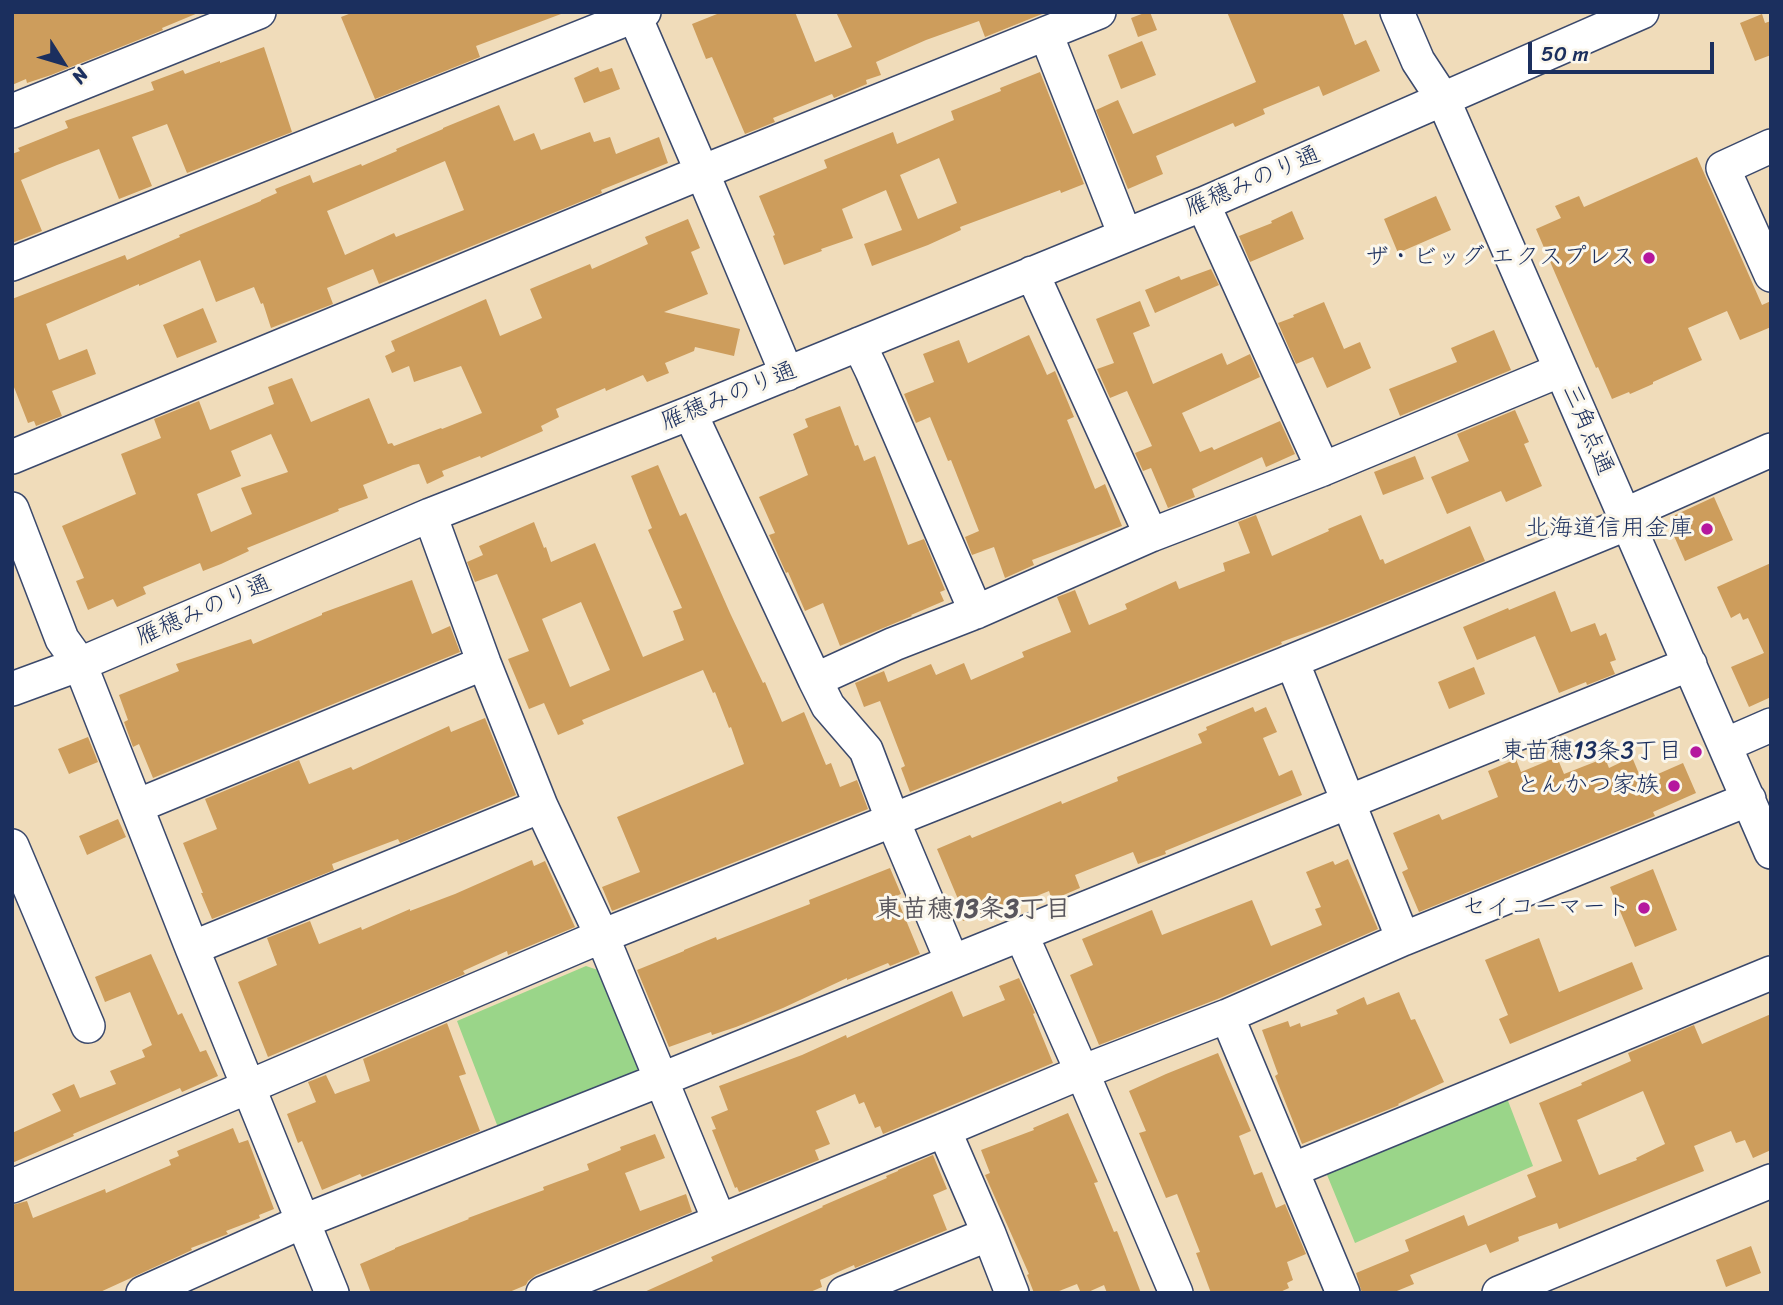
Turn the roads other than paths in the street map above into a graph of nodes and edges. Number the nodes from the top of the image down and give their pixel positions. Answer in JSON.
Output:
{"nodes":[{"id":1,"x":259,"y":12,"type":"edge"},
{"id":2,"x":1099,"y":12,"type":"edge"},
{"id":3,"x":1397,"y":12,"type":"edge"},
{"id":4,"x":1642,"y":12,"type":"edge"},
{"id":5,"x":637,"y":14,"type":"edge"},
{"id":6,"x":219,"y":20,"type":"edge"},
{"id":7,"x":1046,"y":34,"type":"junction"},
{"id":8,"x":1443,"y":99,"type":"junction"},
{"id":9,"x":12,"y":111,"type":"edge"},
{"id":10,"x":1771,"y":146,"type":"edge"},
{"id":11,"x":702,"y":172,"type":"junction"},
{"id":12,"x":1203,"y":204,"type":"junction"},
{"id":13,"x":1125,"y":235,"type":"junction"},
{"id":14,"x":12,"y":264,"type":"edge"},
{"id":15,"x":1031,"y":273,"type":"junction"},
{"id":16,"x":1771,"y":275,"type":"edge"},
{"id":17,"x":859,"y":344,"type":"junction"},
{"id":18,"x":1561,"y":370,"type":"junction"},
{"id":19,"x":787,"y":374,"type":"junction"},
{"id":20,"x":690,"y":413,"type":"junction"},
{"id":21,"x":1771,"y":450,"type":"edge"},
{"id":22,"x":12,"y":457,"type":"edge"},
{"id":23,"x":1322,"y":469,"type":"junction"},
{"id":24,"x":12,"y":509,"type":"edge"},
{"id":25,"x":430,"y":515,"type":"junction"},
{"id":26,"x":1626,"y":519,"type":"junction"},
{"id":27,"x":1150,"y":535,"type":"junction"},
{"id":28,"x":976,"y":612,"type":"junction"},
{"id":29,"x":1292,"y":661,"type":"junction"},
{"id":30,"x":80,"y":663,"type":"junction"},
{"id":31,"x":484,"y":663,"type":"junction"},
{"id":32,"x":1690,"y":664,"type":"junction"},
{"id":33,"x":814,"y":680,"type":"junction"},
{"id":34,"x":12,"y":689,"type":"edge"},
{"id":35,"x":1771,"y":725,"type":"edge"},
{"id":36,"x":1725,"y":745,"type":"junction"},
{"id":37,"x":1749,"y":799,"type":"junction"},
{"id":38,"x":1347,"y":802,"type":"junction"},
{"id":39,"x":137,"y":806,"type":"junction"},
{"id":40,"x":541,"y":806,"type":"junction"},
{"id":41,"x":893,"y":821,"type":"junction"},
{"id":42,"x":12,"y":846,"type":"edge"},
{"id":43,"x":1771,"y":852,"type":"edge"},
{"id":44,"x":1021,"y":934,"type":"junction"},
{"id":45,"x":602,"y":936,"type":"junction"},
{"id":46,"x":1403,"y":939,"type":"junction"},
{"id":47,"x":192,"y":948,"type":"junction"},
{"id":48,"x":952,"y":961,"type":"junction"},
{"id":49,"x":1771,"y":973,"type":"edge"},
{"id":50,"x":1227,"y":1016,"type":"junction"},
{"id":51,"x":88,"y":1026,"type":"dead end"},
{"id":52,"x":1082,"y":1072,"type":"junction"},
{"id":53,"x":660,"y":1080,"type":"junction"},
{"id":54,"x":248,"y":1087,"type":"junction"},
{"id":55,"x":944,"y":1130,"type":"junction"},
{"id":56,"x":1292,"y":1170,"type":"junction"},
{"id":57,"x":1771,"y":1181,"type":"edge"},
{"id":58,"x":12,"y":1186,"type":"edge"},
{"id":59,"x":719,"y":1220,"type":"junction"},
{"id":60,"x":304,"y":1221,"type":"junction"},
{"id":61,"x":989,"y":1234,"type":"junction"},
{"id":62,"x":1505,"y":1292,"type":"edge"},
{"id":63,"x":143,"y":1293,"type":"edge"},
{"id":64,"x":332,"y":1293,"type":"edge"},
{"id":65,"x":543,"y":1293,"type":"edge"},
{"id":66,"x":844,"y":1293,"type":"edge"},
{"id":67,"x":1012,"y":1293,"type":"edge"},
{"id":68,"x":1176,"y":1293,"type":"edge"},
{"id":69,"x":1343,"y":1293,"type":"edge"}],
"edges":[{"from":1,"to":6,"type":"street"},
{"from":2,"to":7,"type":"street"},
{"from":3,"to":8,"type":"street","name":"三角点通"},
{"from":4,"to":8,"type":"street","name":"雁穂みのり通"},
{"from":5,"to":11,"type":"street"},
{"from":5,"to":14,"type":"street"},
{"from":6,"to":9,"type":"street"},
{"from":7,"to":11,"type":"street"},
{"from":7,"to":13,"type":"street"},
{"from":8,"to":12,"type":"street","name":"雁穂みのり通"},
{"from":8,"to":18,"type":"street","name":"三角点通"},
{"from":10,"to":16,"type":"street"},
{"from":11,"to":19,"type":"street"},
{"from":11,"to":22,"type":"street"},
{"from":12,"to":13,"type":"street","name":"雁穂みのり通"},
{"from":12,"to":23,"type":"street"},
{"from":13,"to":15,"type":"street","name":"雁穂みのり通"},
{"from":15,"to":17,"type":"street","name":"雁穂みのり通"},
{"from":15,"to":27,"type":"street"},
{"from":17,"to":19,"type":"street","name":"雁穂みのり通"},
{"from":17,"to":28,"type":"street"},
{"from":18,"to":23,"type":"street"},
{"from":18,"to":26,"type":"street","name":"三角点通"},
{"from":19,"to":20,"type":"street","name":"雁穂みのり通"},
{"from":20,"to":25,"type":"street","name":"雁穂みのり通"},
{"from":20,"to":33,"type":"street"},
{"from":21,"to":26,"type":"street"},
{"from":23,"to":27,"type":"street"},
{"from":24,"to":30,"type":"street"},
{"from":25,"to":30,"type":"street","name":"雁穂みのり通"},
{"from":25,"to":31,"type":"street"},
{"from":26,"to":29,"type":"street"},
{"from":26,"to":32,"type":"street","name":"三角点通"},
{"from":27,"to":28,"type":"street"},
{"from":28,"to":33,"type":"street"},
{"from":29,"to":38,"type":"street"},
{"from":29,"to":41,"type":"street"},
{"from":30,"to":34,"type":"street","name":"雁穂みのり通"},
{"from":30,"to":39,"type":"street"},
{"from":31,"to":39,"type":"street"},
{"from":31,"to":40,"type":"street"},
{"from":32,"to":36,"type":"street","name":"三角点通"},
{"from":32,"to":38,"type":"street"},
{"from":33,"to":41,"type":"street"},
{"from":35,"to":36,"type":"street"},
{"from":36,"to":37,"type":"street","name":"三角点通"},
{"from":37,"to":43,"type":"street","name":"三角点通"},
{"from":37,"to":46,"type":"street"},
{"from":38,"to":44,"type":"street"},
{"from":38,"to":46,"type":"street"},
{"from":39,"to":47,"type":"street"},
{"from":40,"to":45,"type":"street"},
{"from":40,"to":47,"type":"street"},
{"from":41,"to":45,"type":"street"},
{"from":41,"to":48,"type":"street"},
{"from":42,"to":51,"type":"street"},
{"from":44,"to":48,"type":"street"},
{"from":44,"to":52,"type":"street"},
{"from":45,"to":53,"type":"street"},
{"from":45,"to":54,"type":"street"},
{"from":46,"to":50,"type":"street"},
{"from":47,"to":54,"type":"street"},
{"from":48,"to":53,"type":"street"},
{"from":49,"to":56,"type":"street"},
{"from":50,"to":52,"type":"street"},
{"from":50,"to":56,"type":"street"},
{"from":52,"to":55,"type":"street"},
{"from":52,"to":68,"type":"street"},
{"from":53,"to":59,"type":"street"},
{"from":53,"to":60,"type":"street"},
{"from":54,"to":58,"type":"street"},
{"from":54,"to":60,"type":"street"},
{"from":55,"to":59,"type":"street"},
{"from":55,"to":61,"type":"street"},
{"from":56,"to":69,"type":"street"},
{"from":57,"to":62,"type":"street"},
{"from":59,"to":65,"type":"street"},
{"from":60,"to":63,"type":"street"},
{"from":60,"to":64,"type":"street"},
{"from":61,"to":66,"type":"street"},
{"from":61,"to":67,"type":"street"}]}
